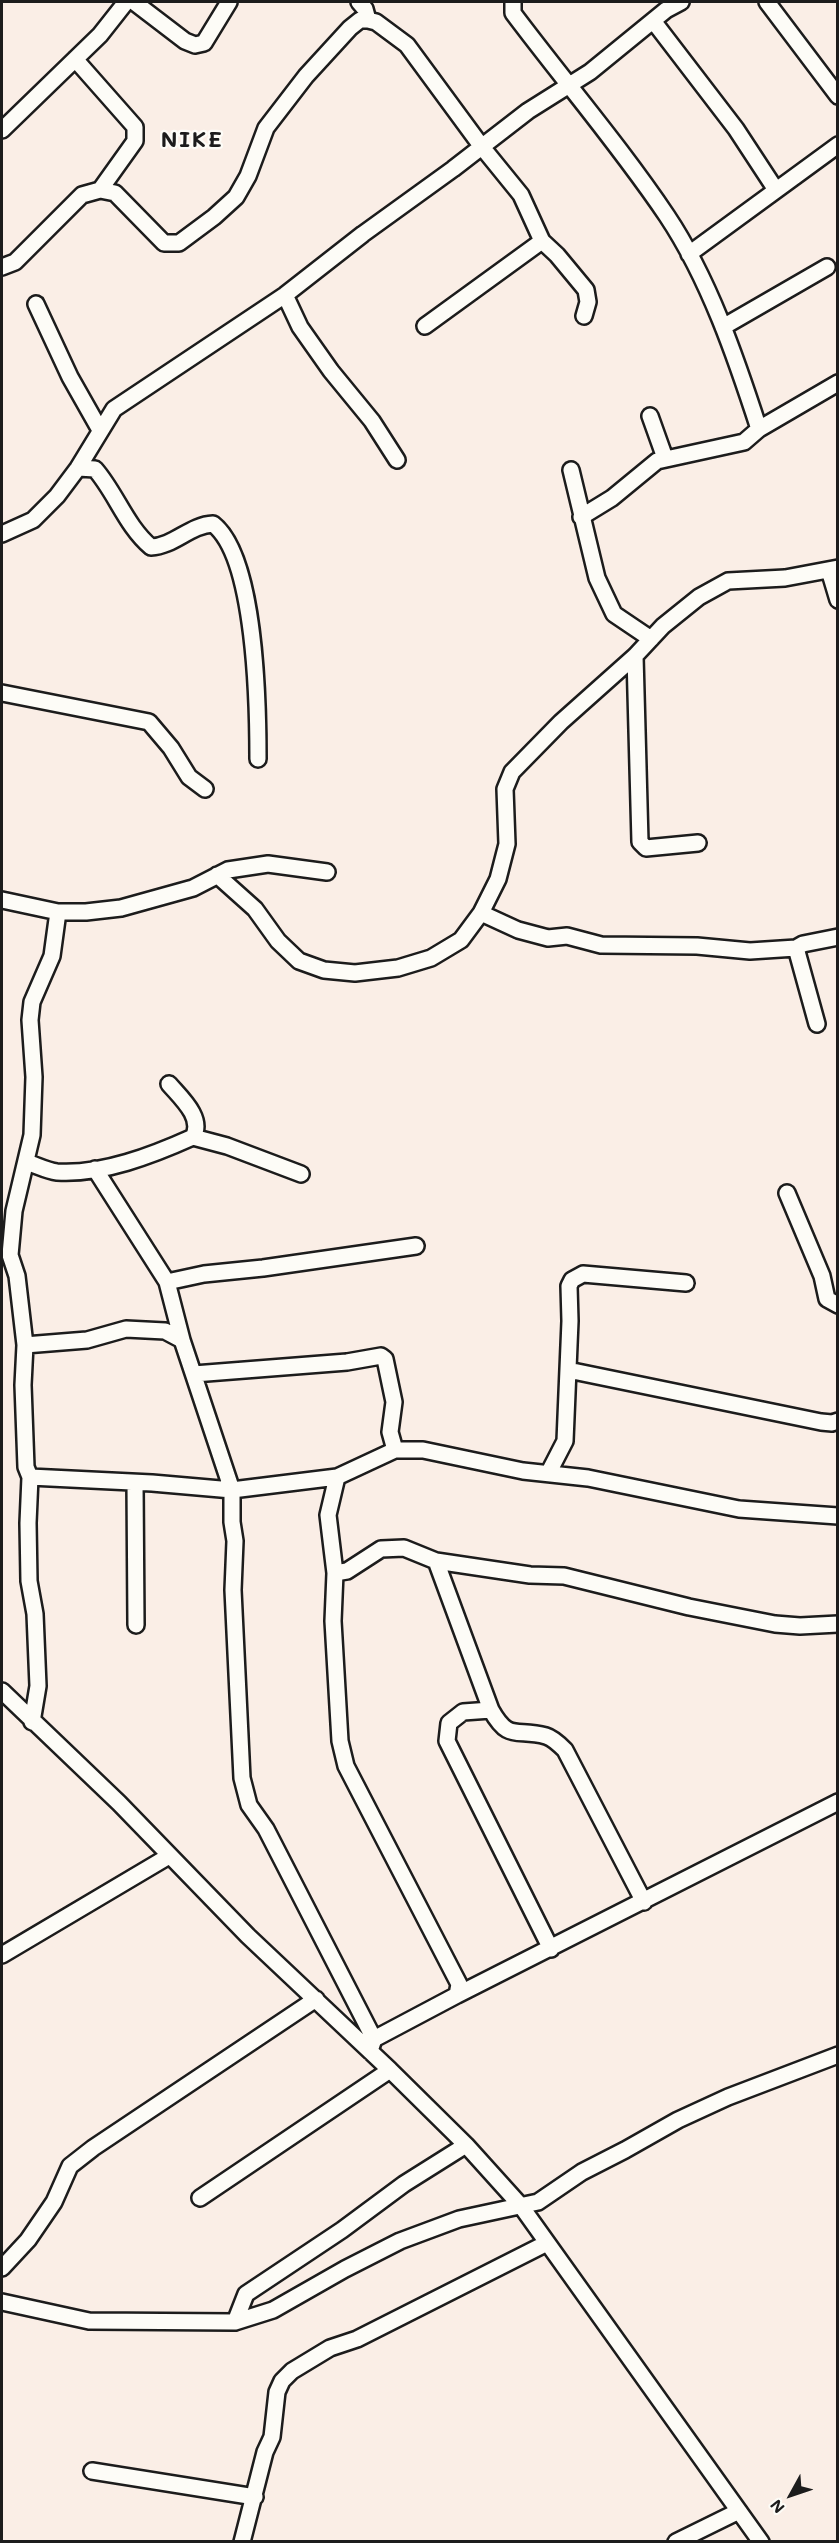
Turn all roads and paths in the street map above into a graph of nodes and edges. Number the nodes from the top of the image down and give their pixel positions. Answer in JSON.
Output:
{"nodes":[{"id":1,"x":126,"y":2,"type":"edge"},
{"id":2,"x":134,"y":2,"type":"edge"},
{"id":3,"x":229,"y":2,"type":"edge"},
{"id":4,"x":359,"y":2,"type":"edge"},
{"id":5,"x":513,"y":2,"type":"edge"},
{"id":6,"x":681,"y":2,"type":"edge"},
{"id":7,"x":767,"y":2,"type":"edge"},
{"id":8,"x":368,"y":20,"type":"junction"},
{"id":9,"x":654,"y":22,"type":"junction"},
{"id":10,"x":75,"y":59,"type":"junction"},
{"id":11,"x":570,"y":85,"type":"junction"},
{"id":12,"x":837,"y":96,"type":"edge"},
{"id":13,"x":2,"y":130,"type":"edge"},
{"id":14,"x":837,"y":145,"type":"edge"},
{"id":15,"x":482,"y":147,"type":"junction"},
{"id":16,"x":100,"y":190,"type":"junction"},
{"id":17,"x":776,"y":190,"type":"junction"},
{"id":18,"x":542,"y":241,"type":"junction"},
{"id":19,"x":689,"y":254,"type":"junction"},
{"id":20,"x":2,"y":267,"type":"edge"},
{"id":21,"x":827,"y":267,"type":"dead end"},
{"id":22,"x":285,"y":296,"type":"junction"},
{"id":23,"x":36,"y":304,"type":"dead end"},
{"id":24,"x":584,"y":316,"type":"dead end"},
{"id":25,"x":425,"y":326,"type":"dead end"},
{"id":26,"x":723,"y":327,"type":"junction"},
{"id":27,"x":837,"y":383,"type":"edge"},
{"id":28,"x":650,"y":416,"type":"dead end"},
{"id":29,"x":759,"y":429,"type":"junction"},
{"id":30,"x":100,"y":430,"type":"junction"},
{"id":31,"x":665,"y":458,"type":"junction"},
{"id":32,"x":397,"y":460,"type":"dead end"},
{"id":33,"x":78,"y":468,"type":"junction"},
{"id":34,"x":571,"y":470,"type":"dead end"},
{"id":35,"x":580,"y":517,"type":"junction"},
{"id":36,"x":2,"y":534,"type":"edge"},
{"id":37,"x":833,"y":569,"type":"edge"},
{"id":38,"x":837,"y":600,"type":"edge"},
{"id":39,"x":651,"y":639,"type":"junction"},
{"id":40,"x":635,"y":656,"type":"junction"},
{"id":41,"x":2,"y":693,"type":"edge"},
{"id":42,"x":258,"y":759,"type":"dead end"},
{"id":43,"x":205,"y":789,"type":"dead end"},
{"id":44,"x":698,"y":843,"type":"dead end"},
{"id":45,"x":327,"y":872,"type":"dead end"},
{"id":46,"x":217,"y":875,"type":"junction"},
{"id":47,"x":2,"y":900,"type":"edge"},
{"id":48,"x":58,"y":912,"type":"junction"},
{"id":49,"x":481,"y":913,"type":"junction"},
{"id":50,"x":837,"y":937,"type":"edge"},
{"id":51,"x":796,"y":948,"type":"junction"},
{"id":52,"x":817,"y":1024,"type":"dead end"},
{"id":53,"x":169,"y":1084,"type":"dead end"},
{"id":54,"x":193,"y":1137,"type":"junction"},
{"id":55,"x":26,"y":1162,"type":"junction"},
{"id":56,"x":95,"y":1169,"type":"junction"},
{"id":57,"x":301,"y":1173,"type":"dead end"},
{"id":58,"x":787,"y":1193,"type":"dead end"},
{"id":59,"x":416,"y":1246,"type":"dead end"},
{"id":60,"x":6,"y":1257,"type":"edge"},
{"id":61,"x":167,"y":1282,"type":"junction"},
{"id":62,"x":686,"y":1283,"type":"dead end"},
{"id":63,"x":837,"y":1305,"type":"edge"},
{"id":64,"x":182,"y":1340,"type":"junction"},
{"id":65,"x":25,"y":1345,"type":"junction"},
{"id":66,"x":568,"y":1370,"type":"junction"},
{"id":67,"x":194,"y":1374,"type":"junction"},
{"id":68,"x":837,"y":1421,"type":"edge"},
{"id":69,"x":395,"y":1450,"type":"junction"},
{"id":70,"x":549,"y":1472,"type":"junction"},
{"id":71,"x":30,"y":1477,"type":"junction"},
{"id":72,"x":337,"y":1477,"type":"junction"},
{"id":73,"x":135,"y":1483,"type":"junction"},
{"id":74,"x":232,"y":1490,"type":"junction"},
{"id":75,"x":837,"y":1516,"type":"edge"},
{"id":76,"x":436,"y":1560,"type":"junction"},
{"id":77,"x":335,"y":1573,"type":"junction"},
{"id":78,"x":837,"y":1624,"type":"edge"},
{"id":79,"x":136,"y":1625,"type":"dead end"},
{"id":80,"x":2,"y":1691,"type":"edge"},
{"id":81,"x":491,"y":1710,"type":"junction"},
{"id":82,"x":32,"y":1722,"type":"junction"},
{"id":83,"x":837,"y":1802,"type":"edge"},
{"id":84,"x":169,"y":1856,"type":"junction"},
{"id":85,"x":644,"y":1902,"type":"junction"},
{"id":86,"x":551,"y":1949,"type":"junction"},
{"id":87,"x":2,"y":1955,"type":"edge"},
{"id":88,"x":457,"y":1995,"type":"junction"},
{"id":89,"x":316,"y":2000,"type":"junction"},
{"id":90,"x":372,"y":2045,"type":"junction"},
{"id":91,"x":837,"y":2055,"type":"edge"},
{"id":92,"x":390,"y":2070,"type":"junction"},
{"id":93,"x":466,"y":2145,"type":"junction"},
{"id":94,"x":200,"y":2198,"type":"dead end"},
{"id":95,"x":521,"y":2206,"type":"junction"},
{"id":96,"x":547,"y":2243,"type":"junction"},
{"id":97,"x":2,"y":2268,"type":"edge"},
{"id":98,"x":2,"y":2302,"type":"edge"},
{"id":99,"x":235,"y":2322,"type":"junction"},
{"id":100,"x":92,"y":2471,"type":"dead end"},
{"id":101,"x":255,"y":2497,"type":"junction"},
{"id":102,"x":739,"y":2511,"type":"junction"},
{"id":103,"x":242,"y":2541,"type":"edge"},
{"id":104,"x":676,"y":2541,"type":"edge"},
{"id":105,"x":761,"y":2541,"type":"edge"}],
"edges":[{"from":1,"to":10,"type":"street"},
{"from":2,"to":3,"type":"street"},
{"from":4,"to":8,"type":"street"},
{"from":5,"to":11,"type":"street"},
{"from":6,"to":9,"type":"street"},
{"from":7,"to":12,"type":"street"},
{"from":8,"to":15,"type":"street"},
{"from":8,"to":16,"type":"street"},
{"from":9,"to":11,"type":"street"},
{"from":9,"to":17,"type":"street"},
{"from":10,"to":13,"type":"street"},
{"from":10,"to":16,"type":"street"},
{"from":11,"to":15,"type":"street"},
{"from":11,"to":19,"type":"street"},
{"from":14,"to":17,"type":"street"},
{"from":15,"to":18,"type":"street"},
{"from":15,"to":22,"type":"street"},
{"from":16,"to":20,"type":"street"},
{"from":17,"to":19,"type":"street"},
{"from":18,"to":24,"type":"street"},
{"from":18,"to":25,"type":"street"},
{"from":19,"to":26,"type":"street"},
{"from":21,"to":26,"type":"street"},
{"from":22,"to":30,"type":"street"},
{"from":22,"to":32,"type":"street"},
{"from":23,"to":30,"type":"street"},
{"from":26,"to":29,"type":"street"},
{"from":27,"to":29,"type":"street"},
{"from":28,"to":31,"type":"street"},
{"from":29,"to":31,"type":"street"},
{"from":30,"to":33,"type":"street"},
{"from":31,"to":35,"type":"street"},
{"from":33,"to":36,"type":"street"},
{"from":33,"to":42,"type":"street"},
{"from":34,"to":35,"type":"street"},
{"from":35,"to":39,"type":"street"},
{"from":37,"to":38,"type":"street"},
{"from":37,"to":39,"type":"street"},
{"from":39,"to":40,"type":"street"},
{"from":40,"to":44,"type":"street"},
{"from":40,"to":49,"type":"street"},
{"from":41,"to":43,"type":"street"},
{"from":45,"to":46,"type":"street"},
{"from":46,"to":48,"type":"street"},
{"from":46,"to":49,"type":"street"},
{"from":47,"to":48,"type":"street"},
{"from":48,"to":55,"type":"street"},
{"from":49,"to":51,"type":"street"},
{"from":50,"to":51,"type":"street"},
{"from":51,"to":52,"type":"street"},
{"from":53,"to":54,"type":"street"},
{"from":54,"to":56,"type":"street"},
{"from":54,"to":57,"type":"street"},
{"from":55,"to":56,"type":"street"},
{"from":55,"to":60,"type":"street"},
{"from":56,"to":61,"type":"street"},
{"from":58,"to":63,"type":"street"},
{"from":59,"to":61,"type":"street"},
{"from":60,"to":65,"type":"street"},
{"from":61,"to":64,"type":"street"},
{"from":62,"to":66,"type":"street"},
{"from":64,"to":65,"type":"street"},
{"from":64,"to":67,"type":"street"},
{"from":65,"to":71,"type":"street"},
{"from":66,"to":68,"type":"street"},
{"from":66,"to":70,"type":"street"},
{"from":67,"to":69,"type":"street"},
{"from":67,"to":74,"type":"street"},
{"from":69,"to":70,"type":"street"},
{"from":69,"to":72,"type":"street"},
{"from":70,"to":75,"type":"street"},
{"from":71,"to":73,"type":"street"},
{"from":71,"to":82,"type":"street"},
{"from":72,"to":74,"type":"street"},
{"from":72,"to":77,"type":"street"},
{"from":73,"to":74,"type":"street"},
{"from":73,"to":79,"type":"street"},
{"from":74,"to":90,"type":"street"},
{"from":76,"to":77,"type":"street"},
{"from":76,"to":78,"type":"street"},
{"from":76,"to":81,"type":"street"},
{"from":77,"to":88,"type":"street"},
{"from":80,"to":82,"type":"street"},
{"from":81,"to":85,"type":"street"},
{"from":81,"to":86,"type":"street"},
{"from":82,"to":84,"type":"street"},
{"from":83,"to":85,"type":"street"},
{"from":84,"to":87,"type":"street"},
{"from":84,"to":89,"type":"street"},
{"from":85,"to":86,"type":"street"},
{"from":86,"to":88,"type":"street"},
{"from":88,"to":90,"type":"street"},
{"from":89,"to":90,"type":"street"},
{"from":89,"to":97,"type":"street"},
{"from":90,"to":92,"type":"street"},
{"from":91,"to":95,"type":"street"},
{"from":92,"to":93,"type":"street"},
{"from":92,"to":94,"type":"street"},
{"from":93,"to":95,"type":"street"},
{"from":93,"to":99,"type":"street"},
{"from":95,"to":96,"type":"street"},
{"from":95,"to":99,"type":"street"},
{"from":96,"to":101,"type":"street"},
{"from":96,"to":102,"type":"street"},
{"from":98,"to":99,"type":"street"},
{"from":100,"to":101,"type":"street"},
{"from":101,"to":103,"type":"street"},
{"from":102,"to":104,"type":"street"},
{"from":102,"to":105,"type":"street"}]}
